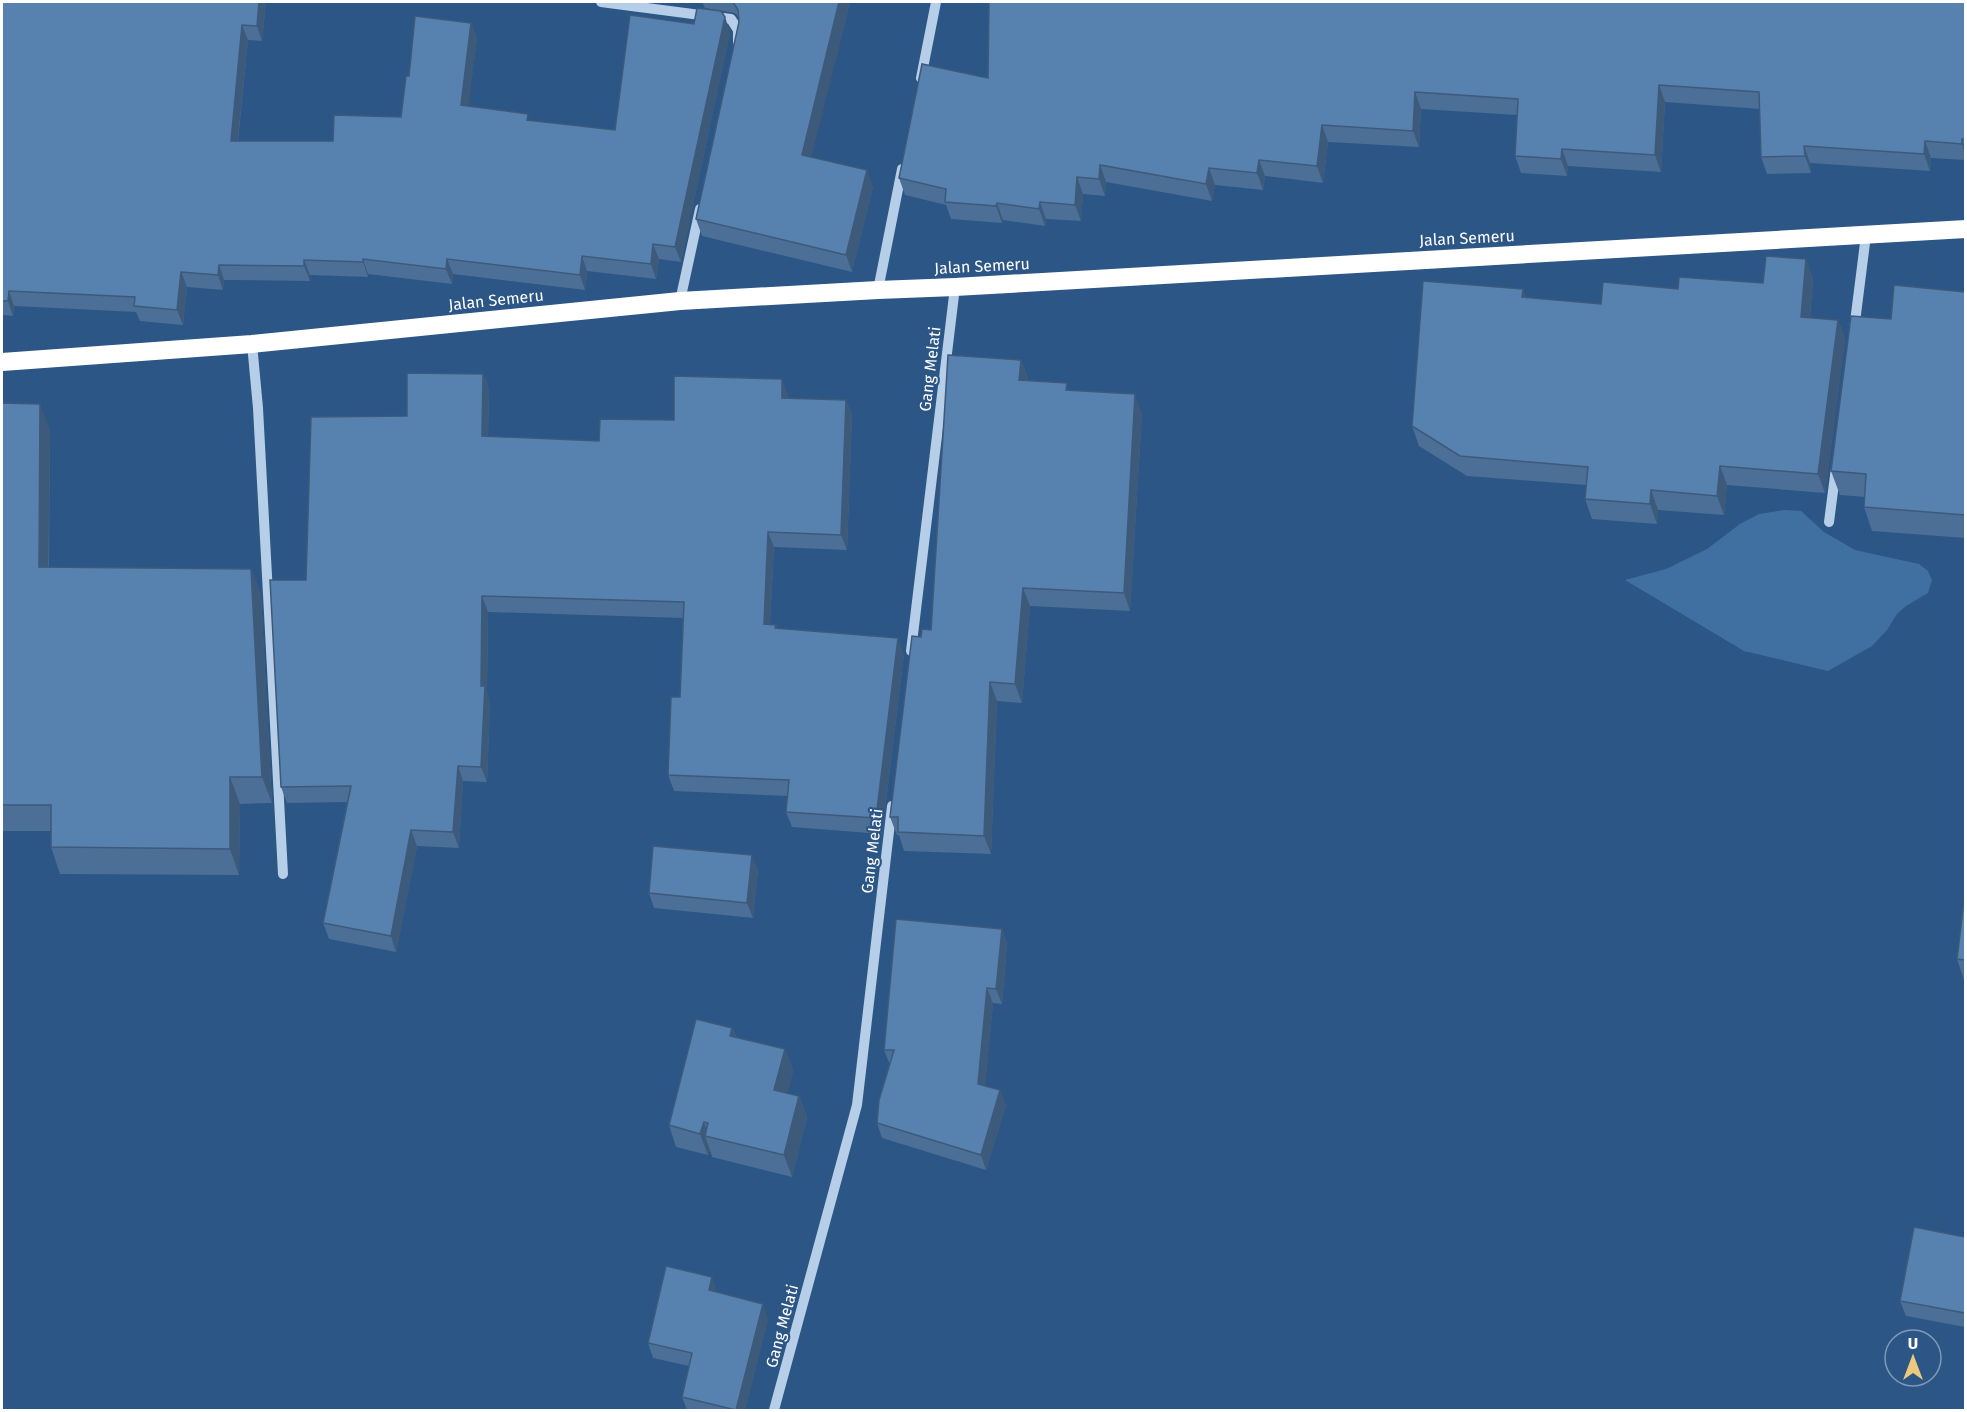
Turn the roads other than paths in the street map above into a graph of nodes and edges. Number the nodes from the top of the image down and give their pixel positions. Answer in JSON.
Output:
{"nodes":[{"id":1,"x":602,"y":2,"type":"edge"},
{"id":2,"x":936,"y":2,"type":"edge"},
{"id":3,"x":736,"y":51,"type":"edge"},
{"id":4,"x":917,"y":94,"type":"edge"},
{"id":5,"x":903,"y":163,"type":"edge"},
{"id":6,"x":703,"y":199,"type":"edge"},
{"id":7,"x":1965,"y":230,"type":"edge"},
{"id":8,"x":1866,"y":235,"type":"junction"},
{"id":9,"x":955,"y":287,"type":"junction"},
{"id":10,"x":878,"y":290,"type":"junction"},
{"id":11,"x":680,"y":301,"type":"junction"},
{"id":12,"x":1853,"y":338,"type":"edge"},
{"id":13,"x":252,"y":344,"type":"junction"},
{"id":14,"x":2,"y":362,"type":"edge"},
{"id":15,"x":1838,"y":453,"type":"edge"},
{"id":16,"x":1830,"y":522,"type":"dead end"},
{"id":17,"x":909,"y":668,"type":"edge"},
{"id":18,"x":893,"y":799,"type":"edge"},
{"id":19,"x":283,"y":874,"type":"dead end"},
{"id":20,"x":774,"y":1410,"type":"edge"}],
"edges":[{"from":1,"to":3,"type":"street"},
{"from":2,"to":4,"type":"street"},
{"from":5,"to":10,"type":"street"},
{"from":6,"to":11,"type":"street"},
{"from":7,"to":8,"type":"highway","name":"Jalan Semeru"},
{"from":8,"to":9,"type":"highway","name":"Jalan Semeru"},
{"from":8,"to":12,"type":"street"},
{"from":9,"to":10,"type":"highway","name":"Jalan Semeru"},
{"from":9,"to":17,"type":"street","name":"Gang Melati"},
{"from":10,"to":11,"type":"highway","name":"Jalan Semeru"},
{"from":11,"to":13,"type":"highway","name":"Jalan Semeru"},
{"from":13,"to":14,"type":"highway","name":"Jalan Semeru"},
{"from":13,"to":19,"type":"street"},
{"from":15,"to":16,"type":"street"},
{"from":18,"to":20,"type":"street","name":"Gang Melati"}]}
